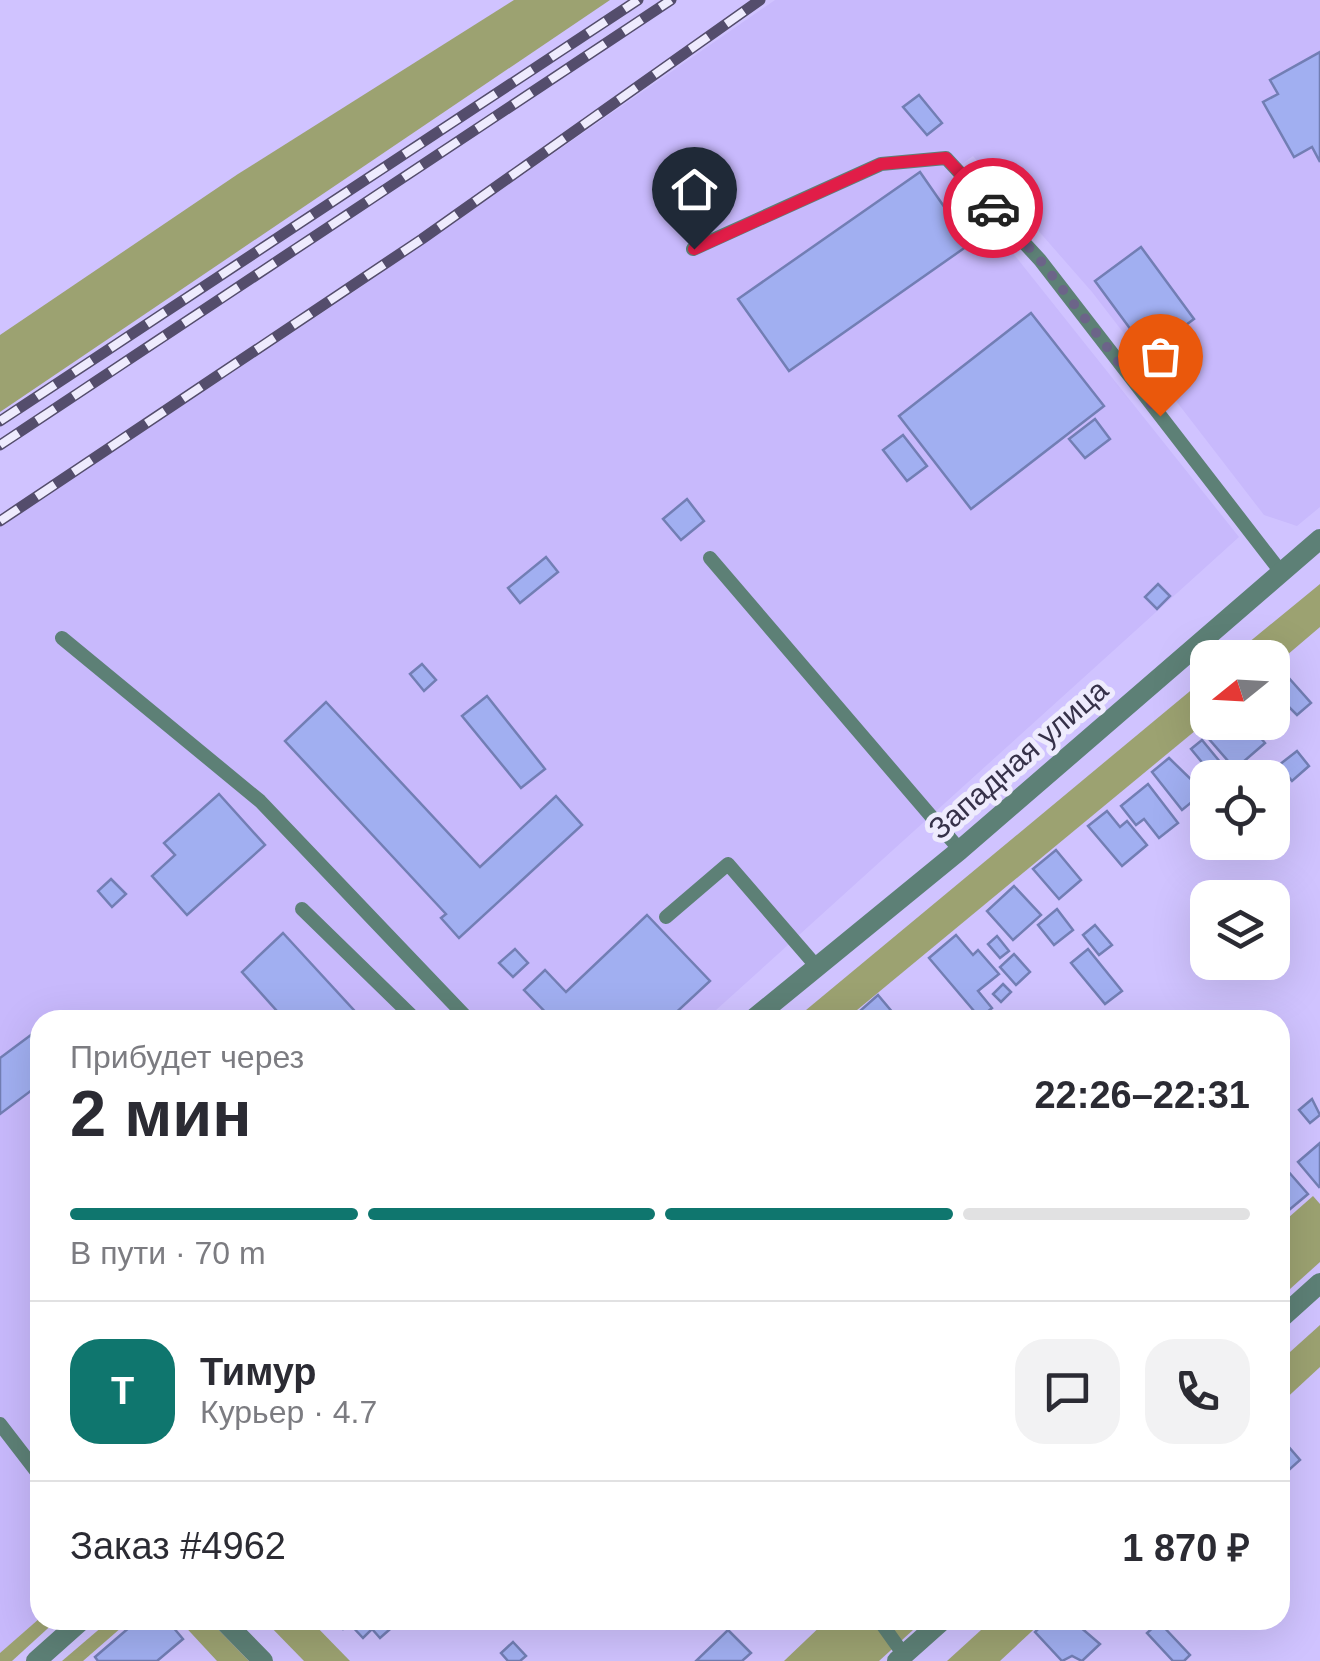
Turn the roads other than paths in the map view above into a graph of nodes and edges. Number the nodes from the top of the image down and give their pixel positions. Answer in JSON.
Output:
{"nodes":[{"id":1,"x":694,"y":249,"type":"dead end"},
{"id":2,"x":1320,"y":538,"type":"edge"},
{"id":3,"x":710,"y":558,"type":"dead end"},
{"id":4,"x":1280,"y":572,"type":"junction"},
{"id":5,"x":62,"y":638,"type":"dead end"},
{"id":6,"x":960,"y":850,"type":"junction"},
{"id":7,"x":302,"y":909,"type":"dead end"},
{"id":8,"x":666,"y":918,"type":"dead end"},
{"id":9,"x":817,"y":967,"type":"junction"},
{"id":10,"x":406,"y":1010,"type":"edge"},
{"id":11,"x":459,"y":1010,"type":"edge"},
{"id":12,"x":764,"y":1010,"type":"edge"},
{"id":13,"x":1320,"y":1283,"type":"edge"},
{"id":14,"x":1290,"y":1309,"type":"edge"},
{"id":15,"x":0,"y":1424,"type":"edge"},
{"id":16,"x":30,"y":1463,"type":"edge"},
{"id":17,"x":71,"y":1630,"type":"edge"},
{"id":18,"x":232,"y":1630,"type":"edge"},
{"id":19,"x":885,"y":1630,"type":"edge"},
{"id":20,"x":932,"y":1630,"type":"edge"},
{"id":21,"x":901,"y":1658,"type":"edge"},
{"id":22,"x":36,"y":1661,"type":"edge"},
{"id":23,"x":263,"y":1661,"type":"edge"}],
"edges":[{"from":1,"to":4,"type":"lane"},
{"from":2,"to":4,"type":"street","name":"Западная улица"},
{"from":3,"to":6,"type":"lane"},
{"from":4,"to":6,"type":"street","name":"Западная улица"},
{"from":5,"to":11,"type":"lane"},
{"from":6,"to":9,"type":"street","name":"Западная улица"},
{"from":7,"to":10,"type":"lane"},
{"from":8,"to":9,"type":"lane"},
{"from":9,"to":12,"type":"street","name":"Западная улица"},
{"from":13,"to":14,"type":"street"},
{"from":15,"to":16,"type":"lane"},
{"from":17,"to":22,"type":"street"},
{"from":18,"to":23,"type":"street"},
{"from":19,"to":21,"type":"lane"},
{"from":20,"to":21,"type":"street"}]}
